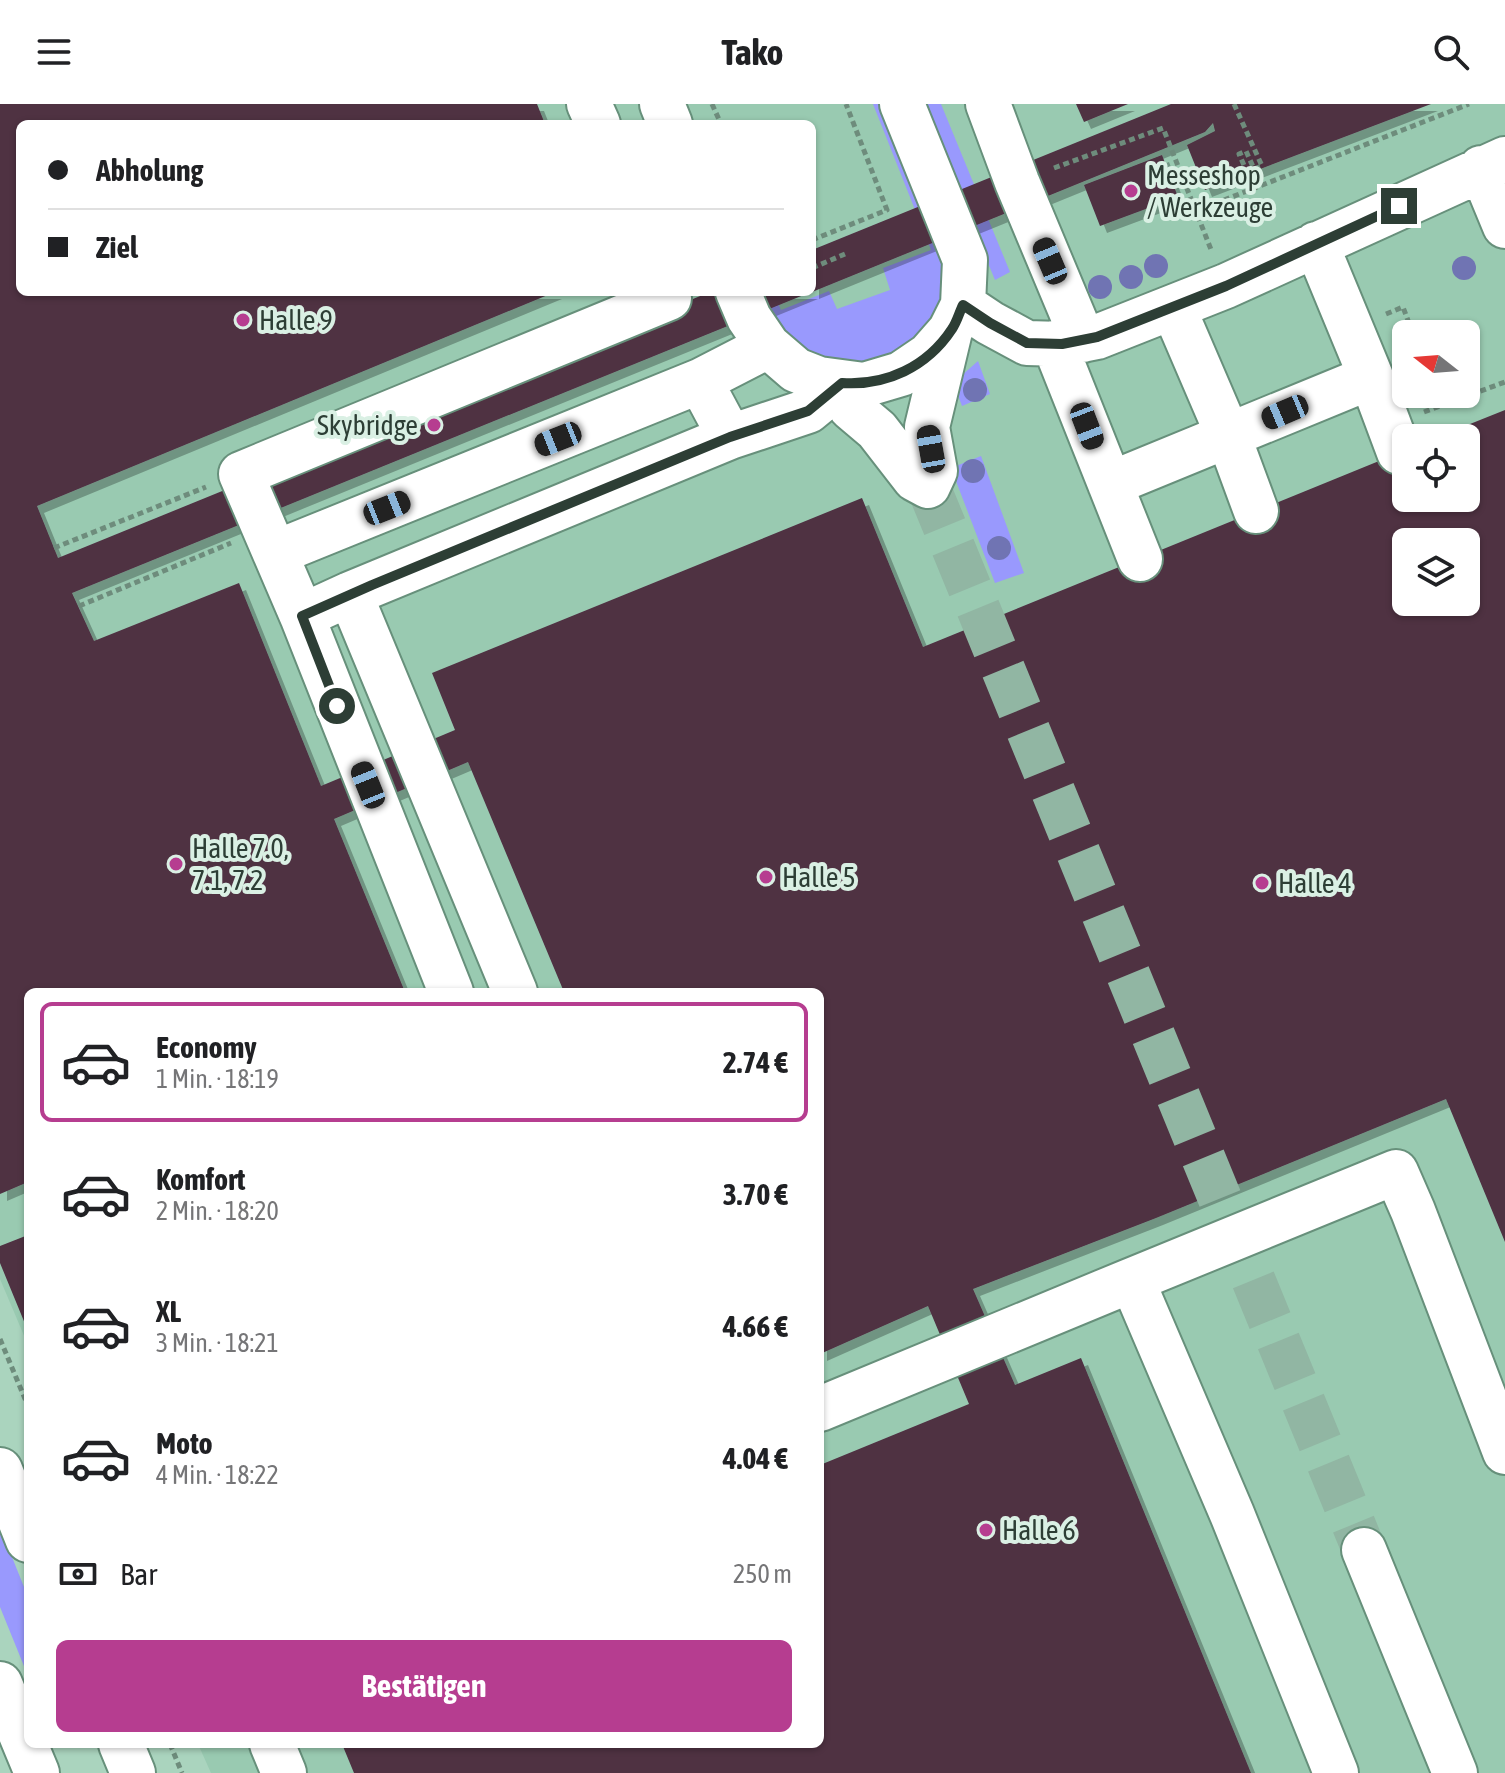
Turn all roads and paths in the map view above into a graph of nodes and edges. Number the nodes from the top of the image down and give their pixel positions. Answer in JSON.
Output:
{"nodes":[{"id":1,"x":846,"y":104,"type":"edge"},
{"id":2,"x":902,"y":104,"type":"edge"},
{"id":3,"x":988,"y":104,"type":"edge"},
{"id":4,"x":1234,"y":104,"type":"edge"},
{"id":5,"x":1469,"y":104,"type":"edge"},
{"id":6,"x":1493,"y":164,"type":"edge"},
{"id":7,"x":1017,"y":182,"type":"junction"},
{"id":8,"x":1254,"y":188,"type":"junction"},
{"id":9,"x":1196,"y":211,"type":"junction"},
{"id":10,"x":1505,"y":226,"type":"edge"},
{"id":11,"x":816,"y":238,"type":"edge"},
{"id":12,"x":1316,"y":244,"type":"junction"},
{"id":13,"x":845,"y":254,"type":"dead end"},
{"id":14,"x":816,"y":266,"type":"edge"},
{"id":15,"x":1226,"y":286,"type":"junction"},
{"id":16,"x":668,"y":296,"type":"edge"},
{"id":17,"x":740,"y":296,"type":"edge"},
{"id":18,"x":1173,"y":307,"type":"junction"},
{"id":19,"x":956,"y":318,"type":"junction"},
{"id":20,"x":1068,"y":341,"type":"junction"},
{"id":21,"x":768,"y":346,"type":"junction"},
{"id":22,"x":1371,"y":377,"type":"junction"},
{"id":23,"x":700,"y":381,"type":"junction"},
{"id":24,"x":1505,"y":382,"type":"edge"},
{"id":25,"x":842,"y":383,"type":"junction"},
{"id":26,"x":1480,"y":391,"type":"edge"},
{"id":27,"x":1437,"y":408,"type":"edge"},
{"id":28,"x":1414,"y":424,"type":"edge"},
{"id":29,"x":1392,"y":433,"type":"edge"},
{"id":30,"x":1228,"y":435,"type":"junction"},
{"id":31,"x":730,"y":437,"type":"junction"},
{"id":32,"x":241,"y":474,"type":"junction"},
{"id":33,"x":1110,"y":484,"type":"junction"},
{"id":34,"x":1256,"y":511,"type":"dead end"},
{"id":35,"x":270,"y":541,"type":"junction"},
{"id":36,"x":54,"y":548,"type":"dead end"},
{"id":37,"x":1140,"y":559,"type":"dead end"},
{"id":38,"x":350,"y":594,"type":"junction"},
{"id":39,"x":79,"y":606,"type":"dead end"},
{"id":40,"x":302,"y":616,"type":"junction"},
{"id":41,"x":449,"y":988,"type":"edge"},
{"id":42,"x":513,"y":988,"type":"edge"},
{"id":43,"x":1132,"y":1280,"type":"junction"},
{"id":44,"x":0,"y":1339,"type":"edge"},
{"id":45,"x":24,"y":1396,"type":"edge"},
{"id":46,"x":824,"y":1407,"type":"edge"},
{"id":47,"x":1505,"y":1452,"type":"edge"},
{"id":48,"x":0,"y":1470,"type":"edge"},
{"id":49,"x":24,"y":1530,"type":"edge"},
{"id":50,"x":1364,"y":1550,"type":"tunnel mouth"},
{"id":51,"x":0,"y":1684,"type":"edge"},
{"id":52,"x":23,"y":1724,"type":"edge"},
{"id":53,"x":30,"y":1748,"type":"edge"},
{"id":54,"x":123,"y":1748,"type":"edge"},
{"id":55,"x":172,"y":1748,"type":"edge"},
{"id":56,"x":274,"y":1748,"type":"edge"},
{"id":57,"x":37,"y":1773,"type":"edge"},
{"id":58,"x":133,"y":1773,"type":"edge"},
{"id":59,"x":182,"y":1773,"type":"edge"},
{"id":60,"x":284,"y":1773,"type":"edge"},
{"id":61,"x":1336,"y":1773,"type":"edge"},
{"id":62,"x":1455,"y":1773,"type":"edge"}],
"edges":[{"from":1,"to":11,"type":"path"},
{"from":2,"to":19,"type":"lane"},
{"from":3,"to":7,"type":"lane"},
{"from":4,"to":8,"type":"path"},
{"from":5,"to":8,"type":"path"},
{"from":6,"to":10,"type":"lane"},
{"from":6,"to":12,"type":"lane"},
{"from":7,"to":9,"type":"path"},
{"from":7,"to":20,"type":"lane"},
{"from":8,"to":9,"type":"path"},
{"from":9,"to":15,"type":"path"},
{"from":12,"to":15,"type":"lane"},
{"from":12,"to":22,"type":"lane"},
{"from":13,"to":14,"type":"path"},
{"from":15,"to":18,"type":"lane"},
{"from":16,"to":32,"type":"lane"},
{"from":17,"to":21,"type":"lane"},
{"from":18,"to":20,"type":"lane"},
{"from":18,"to":30,"type":"lane"},
{"from":19,"to":20,"type":"lane"},
{"from":19,"to":25,"type":"lane"},
{"from":19,"to":25,"type":"lane"},
{"from":20,"to":33,"type":"lane"},
{"from":21,"to":23,"type":"lane"},
{"from":21,"to":25,"type":"lane"},
{"from":22,"to":29,"type":"lane"},
{"from":22,"to":30,"type":"lane"},
{"from":23,"to":31,"type":"lane"},
{"from":23,"to":35,"type":"lane"},
{"from":24,"to":26,"type":"path"},
{"from":25,"to":31,"type":"lane"},
{"from":27,"to":28,"type":"path"},
{"from":30,"to":33,"type":"lane"},
{"from":30,"to":34,"type":"lane"},
{"from":31,"to":38,"type":"lane"},
{"from":32,"to":35,"type":"lane"},
{"from":32,"to":36,"type":"path"},
{"from":33,"to":37,"type":"lane"},
{"from":35,"to":39,"type":"path"},
{"from":35,"to":40,"type":"lane"},
{"from":38,"to":40,"type":"lane"},
{"from":38,"to":42,"type":"lane"},
{"from":40,"to":41,"type":"lane"},
{"from":43,"to":46,"type":"lane"},
{"from":43,"to":47,"type":"lane"},
{"from":43,"to":61,"type":"lane"},
{"from":44,"to":45,"type":"path"},
{"from":48,"to":49,"type":"lane"},
{"from":50,"to":62,"type":"lane"},
{"from":51,"to":52,"type":"lane"},
{"from":53,"to":57,"type":"lane"},
{"from":54,"to":58,"type":"lane"},
{"from":55,"to":59,"type":"path"},
{"from":56,"to":60,"type":"lane"}]}
